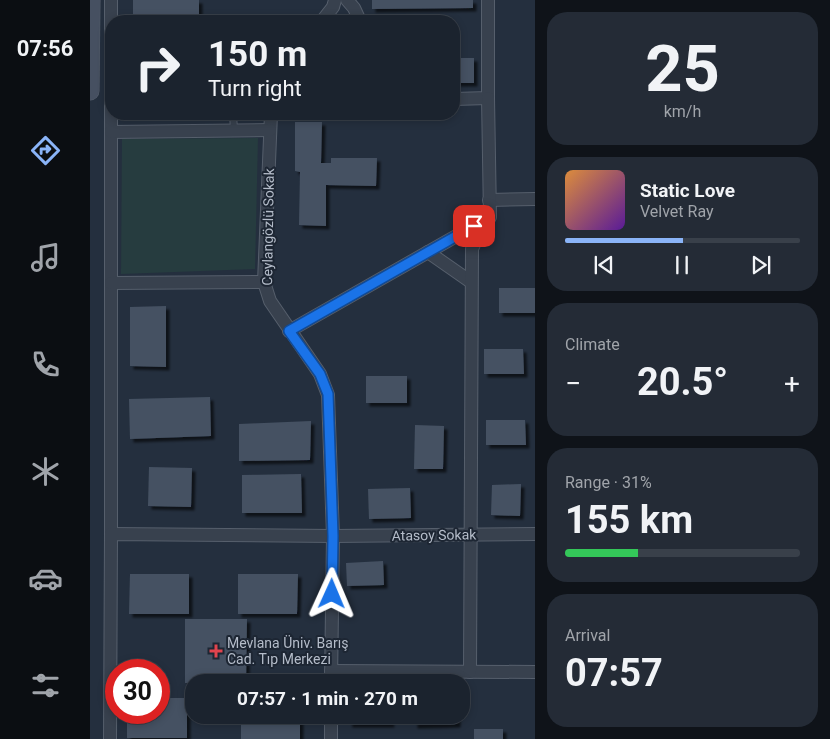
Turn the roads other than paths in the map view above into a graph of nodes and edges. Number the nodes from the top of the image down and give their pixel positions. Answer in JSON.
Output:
{"nodes":[{"id":1,"x":90,"y":0,"type":"edge"},
{"id":2,"x":111,"y":0,"type":"edge"},
{"id":3,"x":335,"y":0,"type":"edge"},
{"id":4,"x":347,"y":0,"type":"edge"},
{"id":5,"x":488,"y":0,"type":"edge"},
{"id":6,"x":111,"y":15,"type":"edge"},
{"id":7,"x":326,"y":15,"type":"edge"},
{"id":8,"x":357,"y":15,"type":"edge"},
{"id":9,"x":90,"y":91,"type":"edge"},
{"id":10,"x":488,"y":98,"type":"junction"},
{"id":11,"x":460,"y":99,"type":"edge"},
{"id":12,"x":111,"y":120,"type":"edge"},
{"id":13,"x":233,"y":120,"type":"edge"},
{"id":14,"x":271,"y":120,"type":"edge"},
{"id":15,"x":234,"y":130,"type":"junction"},
{"id":16,"x":270,"y":130,"type":"junction"},
{"id":17,"x":111,"y":132,"type":"junction"},
{"id":18,"x":535,"y":199,"type":"edge"},
{"id":19,"x":490,"y":200,"type":"junction"},
{"id":20,"x":490,"y":217,"type":"junction"},
{"id":21,"x":428,"y":252,"type":"junction"},
{"id":22,"x":264,"y":282,"type":"junction"},
{"id":23,"x":471,"y":282,"type":"junction"},
{"id":24,"x":111,"y":283,"type":"junction"},
{"id":25,"x":289,"y":331,"type":"junction"},
{"id":26,"x":112,"y":534,"type":"junction"},
{"id":27,"x":535,"y":534,"type":"edge"},
{"id":28,"x":470,"y":535,"type":"junction"},
{"id":29,"x":333,"y":536,"type":"junction"},
{"id":30,"x":470,"y":672,"type":"junction"},
{"id":31,"x":535,"y":672,"type":"edge"},
{"id":32,"x":331,"y":674,"type":"edge"},
{"id":33,"x":414,"y":674,"type":"edge"},
{"id":34,"x":331,"y":724,"type":"edge"},
{"id":35,"x":110,"y":739,"type":"edge"},
{"id":36,"x":331,"y":739,"type":"edge"}],
"edges":[{"from":1,"to":9,"type":"main road"},
{"from":2,"to":6,"type":"street"},
{"from":3,"to":7,"type":"street"},
{"from":4,"to":8,"type":"street"},
{"from":5,"to":10,"type":"street"},
{"from":10,"to":11,"type":"street"},
{"from":10,"to":19,"type":"street"},
{"from":12,"to":17,"type":"street"},
{"from":13,"to":15,"type":"lane"},
{"from":14,"to":16,"type":"street","name":"Ceylangözlü Sokak"},
{"from":15,"to":16,"type":"street"},
{"from":15,"to":17,"type":"street"},
{"from":16,"to":22,"type":"street","name":"Ceylangözlü Sokak"},
{"from":17,"to":24,"type":"street"},
{"from":18,"to":19,"type":"street"},
{"from":19,"to":20,"type":"street"},
{"from":20,"to":21,"type":"street"},
{"from":20,"to":23,"type":"street"},
{"from":21,"to":23,"type":"street"},
{"from":21,"to":25,"type":"street"},
{"from":22,"to":24,"type":"street"},
{"from":22,"to":25,"type":"street","name":"Ceylangözlü Sokak"},
{"from":23,"to":28,"type":"street"},
{"from":24,"to":26,"type":"street"},
{"from":25,"to":29,"type":"street","name":"Ceylangözlü Sokak"},
{"from":26,"to":29,"type":"street","name":"Atasoy Sokak"},
{"from":26,"to":35,"type":"street"},
{"from":27,"to":28,"type":"street","name":"Atasoy Sokak"},
{"from":28,"to":29,"type":"street","name":"Atasoy Sokak"},
{"from":28,"to":30,"type":"street"},
{"from":29,"to":32,"type":"street","name":"Ceylangözlü Sokak"},
{"from":30,"to":31,"type":"street"},
{"from":30,"to":33,"type":"street"},
{"from":34,"to":36,"type":"street"}]}
